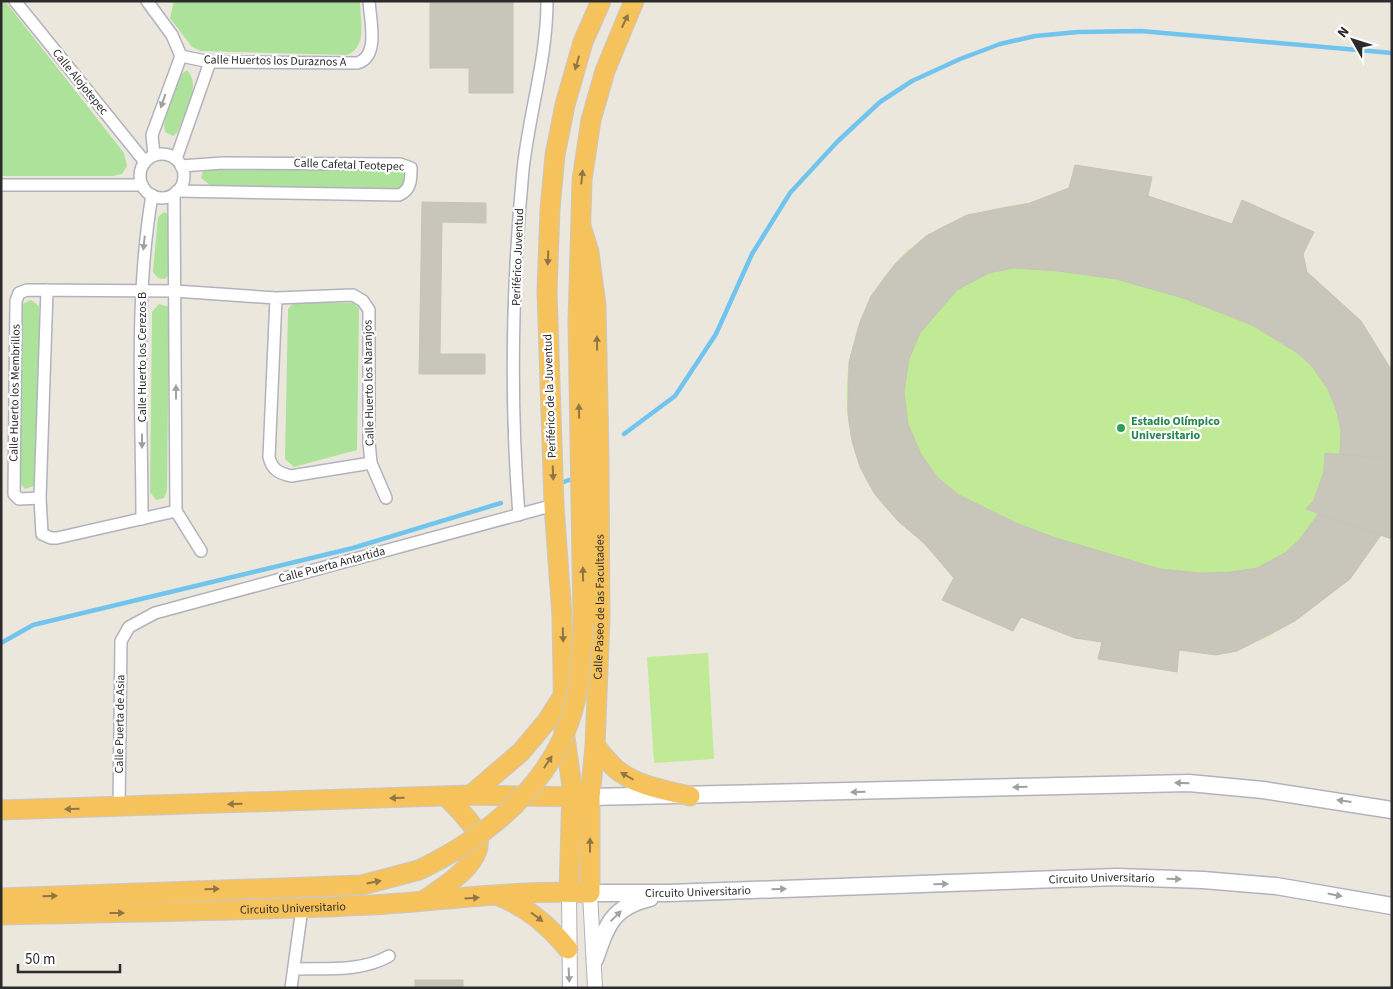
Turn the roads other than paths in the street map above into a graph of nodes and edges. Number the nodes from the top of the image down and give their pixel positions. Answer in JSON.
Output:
{"nodes":[{"id":1,"x":15,"y":1,"type":"edge"},
{"id":2,"x":147,"y":1,"type":"edge"},
{"id":3,"x":370,"y":1,"type":"edge"},
{"id":4,"x":547,"y":1,"type":"edge"},
{"id":5,"x":601,"y":1,"type":"edge"},
{"id":6,"x":634,"y":1,"type":"edge"},
{"id":7,"x":181,"y":56,"type":"junction"},
{"id":8,"x":210,"y":62,"type":"junction"},
{"id":9,"x":149,"y":159,"type":"junction"},
{"id":10,"x":179,"y":162,"type":"junction"},
{"id":11,"x":1,"y":185,"type":"edge"},
{"id":12,"x":142,"y":185,"type":"junction"},
{"id":13,"x":175,"y":193,"type":"junction"},
{"id":14,"x":152,"y":195,"type":"junction"},
{"id":15,"x":581,"y":226,"type":"junction"},
{"id":16,"x":47,"y":290,"type":"junction"},
{"id":17,"x":141,"y":290,"type":"junction"},
{"id":18,"x":175,"y":291,"type":"junction"},
{"id":19,"x":276,"y":298,"type":"junction"},
{"id":20,"x":371,"y":463,"type":"junction"},
{"id":21,"x":40,"y":498,"type":"junction"},
{"id":22,"x":386,"y":498,"type":"dead end"},
{"id":23,"x":554,"y":505,"type":"junction"},
{"id":24,"x":176,"y":511,"type":"junction"},
{"id":25,"x":519,"y":515,"type":"junction"},
{"id":26,"x":142,"y":519,"type":"junction"},
{"id":27,"x":201,"y":551,"type":"dead end"},
{"id":28,"x":121,"y":641,"type":"joint"},
{"id":29,"x":598,"y":695,"type":"junction"},
{"id":30,"x":563,"y":700,"type":"junction"},
{"id":31,"x":595,"y":746,"type":"junction"},
{"id":32,"x":471,"y":795,"type":"junction"},
{"id":33,"x":446,"y":796,"type":"junction"},
{"id":34,"x":690,"y":796,"type":"junction"},
{"id":35,"x":581,"y":797,"type":"junction"},
{"id":36,"x":119,"y":808,"type":"junction"},
{"id":37,"x":1,"y":810,"type":"edge"},
{"id":38,"x":1392,"y":810,"type":"edge"},
{"id":39,"x":569,"y":892,"type":"junction"},
{"id":40,"x":590,"y":893,"type":"junction"},
{"id":41,"x":669,"y":893,"type":"junction"},
{"id":42,"x":498,"y":896,"type":"junction"},
{"id":43,"x":1,"y":898,"type":"edge"},
{"id":44,"x":405,"y":903,"type":"junction"},
{"id":45,"x":1392,"y":906,"type":"edge"},
{"id":46,"x":302,"y":908,"type":"junction"},
{"id":47,"x":1,"y":915,"type":"edge"},
{"id":48,"x":568,"y":949,"type":"junction"},
{"id":49,"x":390,"y":956,"type":"dead end"},
{"id":50,"x":595,"y":958,"type":"junction"},
{"id":51,"x":295,"y":969,"type":"junction"},
{"id":52,"x":291,"y":988,"type":"edge"},
{"id":53,"x":570,"y":988,"type":"edge"},
{"id":54,"x":595,"y":988,"type":"edge"}],
"edges":[{"from":1,"to":9,"type":"street","name":"Calle Alojotepec"},
{"from":2,"to":7,"type":"street"},
{"from":3,"to":8,"type":"street","name":"Calle Huertos los Duraznos A"},
{"from":4,"to":25,"type":"street","name":"Periférico Juventud"},
{"from":5,"to":23,"type":"highway","name":"Periférico de la Juventud","one_way":true},
{"from":15,"to":6,"type":"highway","one_way":true},
{"from":7,"to":8,"type":"street","name":"Calle Huertos los Duraznos A"},
{"from":7,"to":9,"type":"street","one_way":true},
{"from":8,"to":10,"type":"street"},
{"from":9,"to":10,"type":"street"},
{"from":9,"to":12,"type":"street"},
{"from":10,"to":13,"type":"street"},
{"from":10,"to":13,"type":"street","name":"Calle Cafetal Teotepec"},
{"from":11,"to":12,"type":"street"},
{"from":12,"to":14,"type":"street"},
{"from":13,"to":14,"type":"street"},
{"from":13,"to":18,"type":"street"},
{"from":14,"to":17,"type":"street","name":"Calle Huerto los Cerezos B","one_way":true},
{"from":29,"to":15,"type":"highway","name":"Calle Paseo de las Facultades","one_way":true},
{"from":43,"to":15,"type":"highway","one_way":true,"bridge":true},
{"from":16,"to":17,"type":"street","name":"Calle Huerto los Membrillos"},
{"from":16,"to":21,"type":"street"},
{"from":16,"to":21,"type":"street","name":"Calle Huerto los Membrillos"},
{"from":17,"to":18,"type":"street","name":"Calle Huerto los Membrillos"},
{"from":17,"to":26,"type":"street","name":"Calle Huerto los Cerezos B","one_way":true},
{"from":18,"to":19,"type":"street","name":"Calle Huerto los Naranjos"},
{"from":24,"to":18,"type":"street","one_way":true},
{"from":19,"to":20,"type":"street","name":"Calle Huerto los Naranjos"},
{"from":19,"to":20,"type":"street","name":"Calle Huerto los Naranjos"},
{"from":20,"to":22,"type":"street","name":"Calle Huerto los Naranjos"},
{"from":21,"to":26,"type":"street"},
{"from":23,"to":25,"type":"street","name":"Calle Puerta Antartida"},
{"from":23,"to":30,"type":"highway","name":"Periférico de la Juventud","one_way":true},
{"from":24,"to":26,"type":"street"},
{"from":24,"to":27,"type":"street"},
{"from":25,"to":28,"type":"street","name":"Calle Puerta Antartida"},
{"from":28,"to":36,"type":"street","name":"Calle Puerta de Asia"},
{"from":29,"to":30,"type":"highway"},
{"from":29,"to":31,"type":"highway","name":"Calle Paseo de las Facultades"},
{"from":30,"to":32,"type":"highway"},
{"from":30,"to":35,"type":"highway","name":"Periférico de la Juventud"},
{"from":34,"to":31,"type":"highway","one_way":true},
{"from":31,"to":35,"type":"highway","name":"Calle Paseo de las Facultades"},
{"from":32,"to":33,"type":"highway"},
{"from":32,"to":35,"type":"highway"},
{"from":33,"to":36,"type":"highway","one_way":true},
{"from":33,"to":44,"type":"highway"},
{"from":34,"to":35,"type":"main road"},
{"from":38,"to":34,"type":"main road","one_way":true},
{"from":35,"to":39,"type":"highway","name":"Calle Paseo de las Facultades"},
{"from":40,"to":35,"type":"highway","name":"Calle Paseo de las Facultades","one_way":true},
{"from":36,"to":37,"type":"highway","one_way":true},
{"from":39,"to":40,"type":"highway","name":"Circuito Universitario"},
{"from":39,"to":42,"type":"highway","name":"Circuito Universitario"},
{"from":39,"to":48,"type":"street","name":"Calle Paseo de las Facultades"},
{"from":40,"to":41,"type":"main road","name":"Circuito Universitario"},
{"from":40,"to":50,"type":"street","name":"Calle Paseo de las Facultades"},
{"from":41,"to":45,"type":"main road","name":"Circuito Universitario","one_way":true},
{"from":50,"to":41,"type":"main road","one_way":true},
{"from":44,"to":42,"type":"highway","name":"Circuito Universitario","one_way":true},
{"from":42,"to":48,"type":"highway","one_way":true},
{"from":44,"to":46,"type":"highway","name":"Circuito Universitario"},
{"from":47,"to":46,"type":"highway","name":"Circuito Universitario","one_way":true},
{"from":46,"to":51,"type":"street"},
{"from":48,"to":53,"type":"street","name":"Calle Paseo de las Facultades","one_way":true},
{"from":49,"to":51,"type":"street"},
{"from":50,"to":54,"type":"street","name":"Calle Paseo de las Facultades"},
{"from":51,"to":52,"type":"street"}]}
